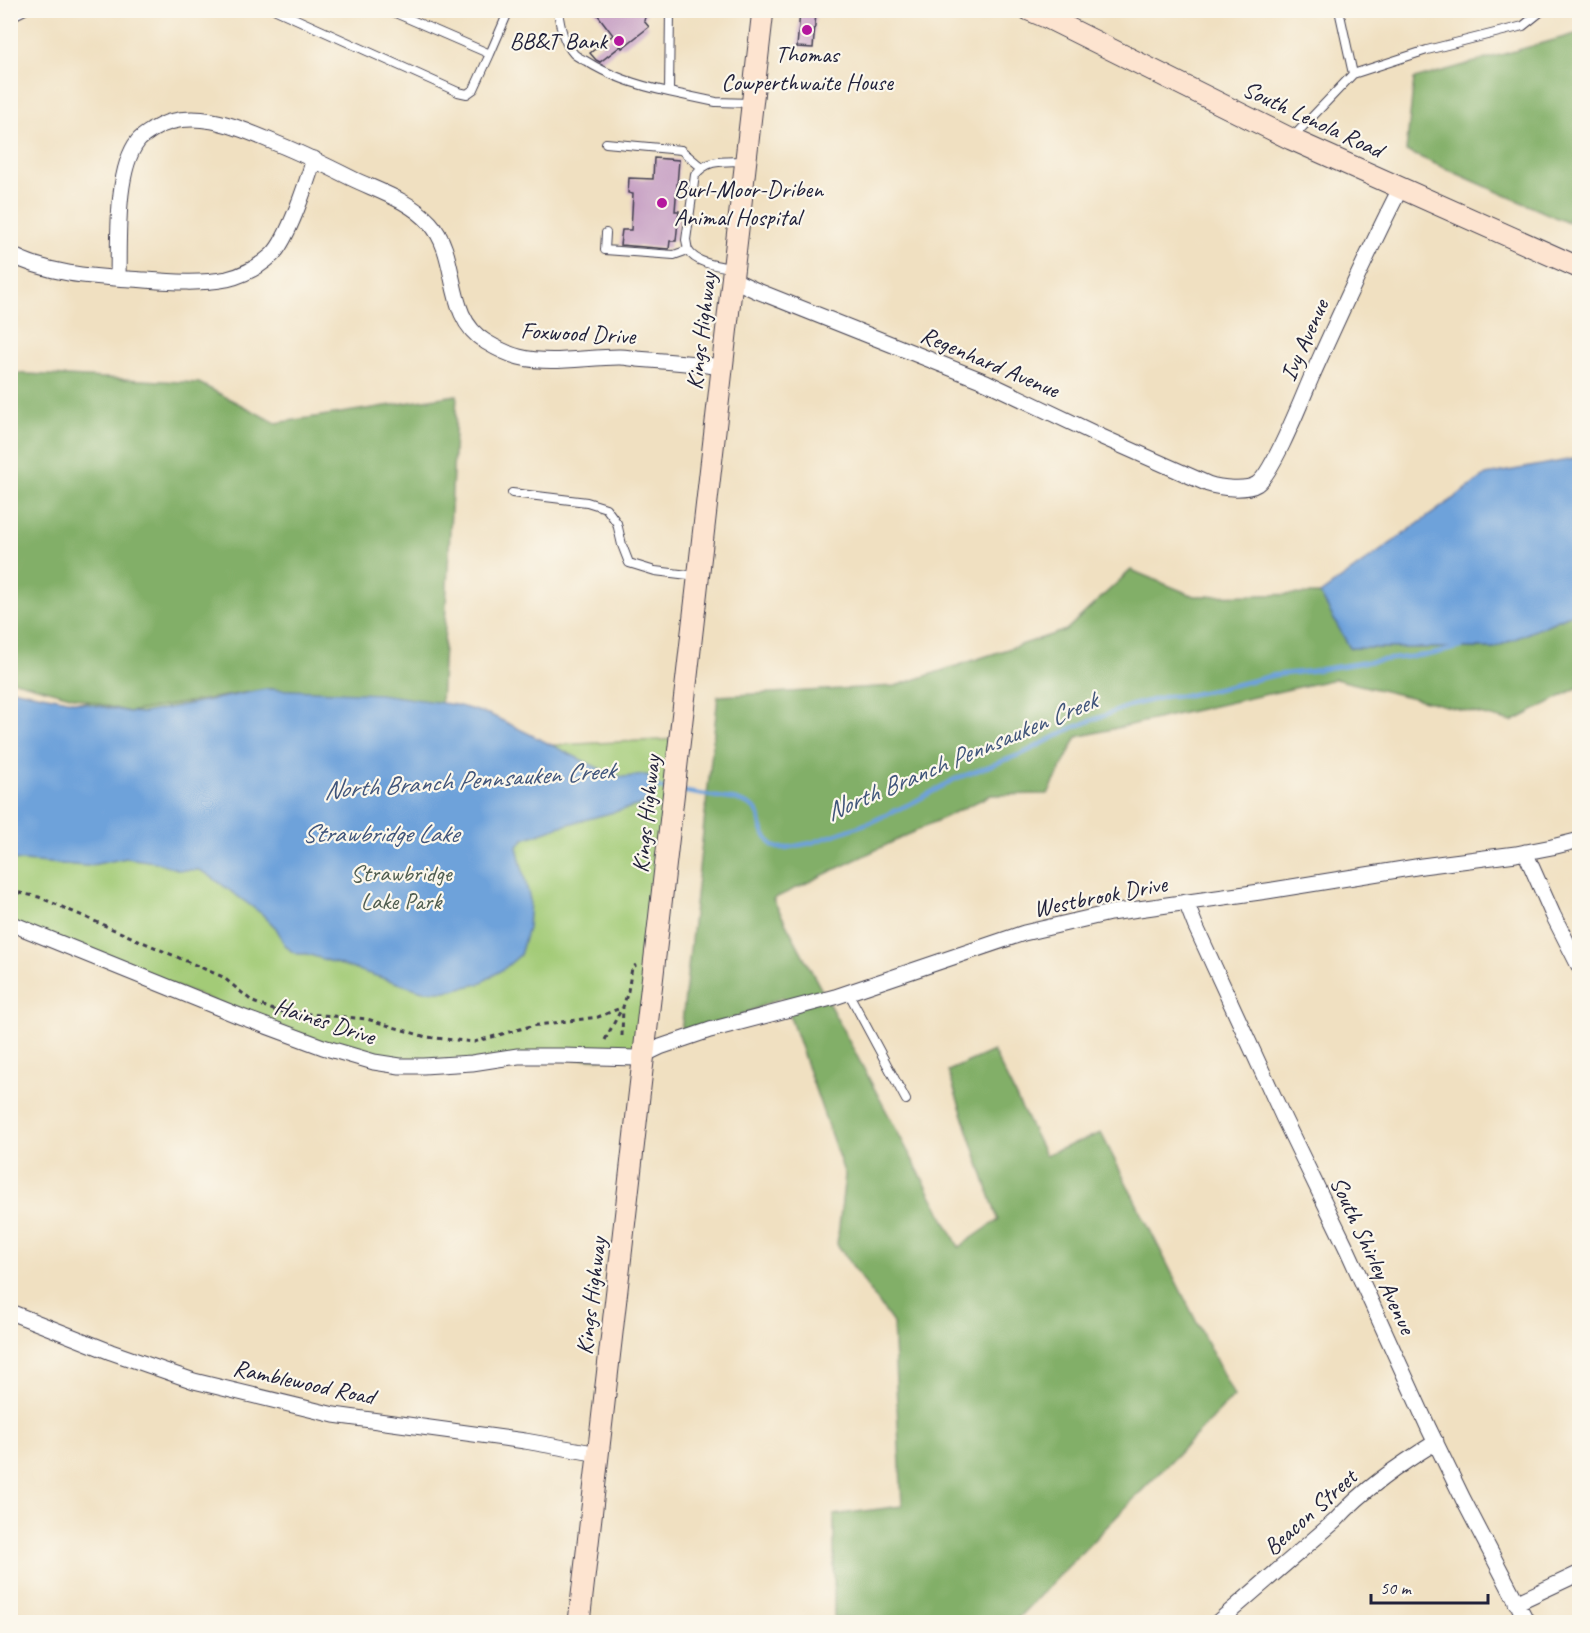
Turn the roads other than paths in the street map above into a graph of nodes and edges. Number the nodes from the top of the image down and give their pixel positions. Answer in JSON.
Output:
{"nodes":[{"id":1,"x":25,"y":10,"type":"edge"},
{"id":2,"x":276,"y":10,"type":"edge"},
{"id":3,"x":388,"y":10,"type":"edge"},
{"id":4,"x":509,"y":10,"type":"edge"},
{"id":5,"x":558,"y":10,"type":"edge"},
{"id":6,"x":670,"y":10,"type":"edge"},
{"id":7,"x":763,"y":10,"type":"edge"},
{"id":8,"x":1339,"y":10,"type":"edge"},
{"id":9,"x":1543,"y":10,"type":"edge"},
{"id":10,"x":10,"y":11,"type":"edge"},
{"id":11,"x":1043,"y":13,"type":"edge"},
{"id":12,"x":409,"y":14,"type":"edge"},
{"id":13,"x":490,"y":54,"type":"junction"},
{"id":14,"x":1353,"y":74,"type":"junction"},
{"id":15,"x":669,"y":92,"type":"junction"},
{"id":16,"x":752,"y":103,"type":"junction"},
{"id":17,"x":1291,"y":139,"type":"junction"},
{"id":18,"x":606,"y":143,"type":"dead end"},
{"id":19,"x":314,"y":159,"type":"junction"},
{"id":20,"x":746,"y":161,"type":"junction"},
{"id":21,"x":701,"y":167,"type":"junction"},
{"id":22,"x":1401,"y":187,"type":"junction"},
{"id":23,"x":606,"y":233,"type":"dead end"},
{"id":24,"x":688,"y":250,"type":"junction"},
{"id":25,"x":10,"y":254,"type":"edge"},
{"id":26,"x":1580,"y":268,"type":"edge"},
{"id":27,"x":733,"y":274,"type":"junction"},
{"id":28,"x":118,"y":278,"type":"junction"},
{"id":29,"x":722,"y":367,"type":"junction"},
{"id":30,"x":1228,"y":487,"type":"joint"},
{"id":31,"x":512,"y":493,"type":"dead end"},
{"id":32,"x":698,"y":576,"type":"junction"},
{"id":33,"x":1580,"y":840,"type":"edge"},
{"id":34,"x":1525,"y":852,"type":"junction"},
{"id":35,"x":1186,"y":902,"type":"junction"},
{"id":36,"x":10,"y":923,"type":"edge"},
{"id":37,"x":1580,"y":968,"type":"edge"},
{"id":38,"x":848,"y":992,"type":"junction"},
{"id":39,"x":644,"y":1056,"type":"junction"},
{"id":40,"x":906,"y":1100,"type":"dead end"},
{"id":41,"x":10,"y":1312,"type":"edge"},
{"id":42,"x":1436,"y":1442,"type":"junction"},
{"id":43,"x":599,"y":1454,"type":"junction"},
{"id":44,"x":1580,"y":1573,"type":"edge"},
{"id":45,"x":1516,"y":1603,"type":"junction"},
{"id":46,"x":579,"y":1623,"type":"edge"},
{"id":47,"x":1218,"y":1623,"type":"edge"},
{"id":48,"x":1527,"y":1623,"type":"edge"}],
"edges":[{"from":1,"to":10,"type":"lane"},
{"from":2,"to":13,"type":"lane"},
{"from":3,"to":12,"type":"lane"},
{"from":4,"to":13,"type":"lane"},
{"from":5,"to":15,"type":"lane"},
{"from":6,"to":15,"type":"lane"},
{"from":7,"to":16,"type":"main road","name":"Kings Highway"},
{"from":8,"to":14,"type":"lane"},
{"from":9,"to":14,"type":"lane"},
{"from":11,"to":17,"type":"main road","name":"South Lenola Road"},
{"from":12,"to":13,"type":"lane"},
{"from":14,"to":17,"type":"lane"},
{"from":15,"to":16,"type":"lane"},
{"from":16,"to":20,"type":"main road","name":"Kings Highway"},
{"from":17,"to":22,"type":"main road","name":"South Lenola Road"},
{"from":18,"to":21,"type":"lane"},
{"from":19,"to":28,"type":"street"},
{"from":19,"to":28,"type":"street","name":"Foxwood Drive"},
{"from":19,"to":29,"type":"street","name":"Foxwood Drive"},
{"from":20,"to":21,"type":"lane"},
{"from":20,"to":27,"type":"main road","name":"Kings Highway"},
{"from":21,"to":24,"type":"lane"},
{"from":22,"to":26,"type":"main road","name":"South Lenola Road"},
{"from":22,"to":30,"type":"street","name":"Ivy Avenue"},
{"from":23,"to":24,"type":"lane"},
{"from":24,"to":27,"type":"lane"},
{"from":25,"to":28,"type":"street"},
{"from":27,"to":29,"type":"main road","name":"Kings Highway"},
{"from":27,"to":30,"type":"street","name":"Regenhard Avenue"},
{"from":29,"to":32,"type":"main road","name":"Kings Highway"},
{"from":31,"to":32,"type":"lane"},
{"from":32,"to":39,"type":"main road","name":"Kings Highway"},
{"from":33,"to":34,"type":"street","name":"Westbrook Drive"},
{"from":34,"to":35,"type":"street","name":"Westbrook Drive"},
{"from":34,"to":37,"type":"street"},
{"from":35,"to":38,"type":"street","name":"Westbrook Drive"},
{"from":35,"to":42,"type":"street","name":"South Shirley Avenue"},
{"from":36,"to":39,"type":"street","name":"Haines Drive"},
{"from":38,"to":39,"type":"street","name":"Westbrook Drive"},
{"from":38,"to":40,"type":"lane"},
{"from":39,"to":43,"type":"main road","name":"Kings Highway"},
{"from":41,"to":43,"type":"street","name":"Ramblewood Road"},
{"from":42,"to":45,"type":"street","name":"South Shirley Avenue"},
{"from":42,"to":47,"type":"street","name":"Beacon Street"},
{"from":43,"to":46,"type":"main road","name":"Kings Highway"},
{"from":44,"to":45,"type":"street"},
{"from":45,"to":48,"type":"street","name":"South Shirley Avenue"}]}
